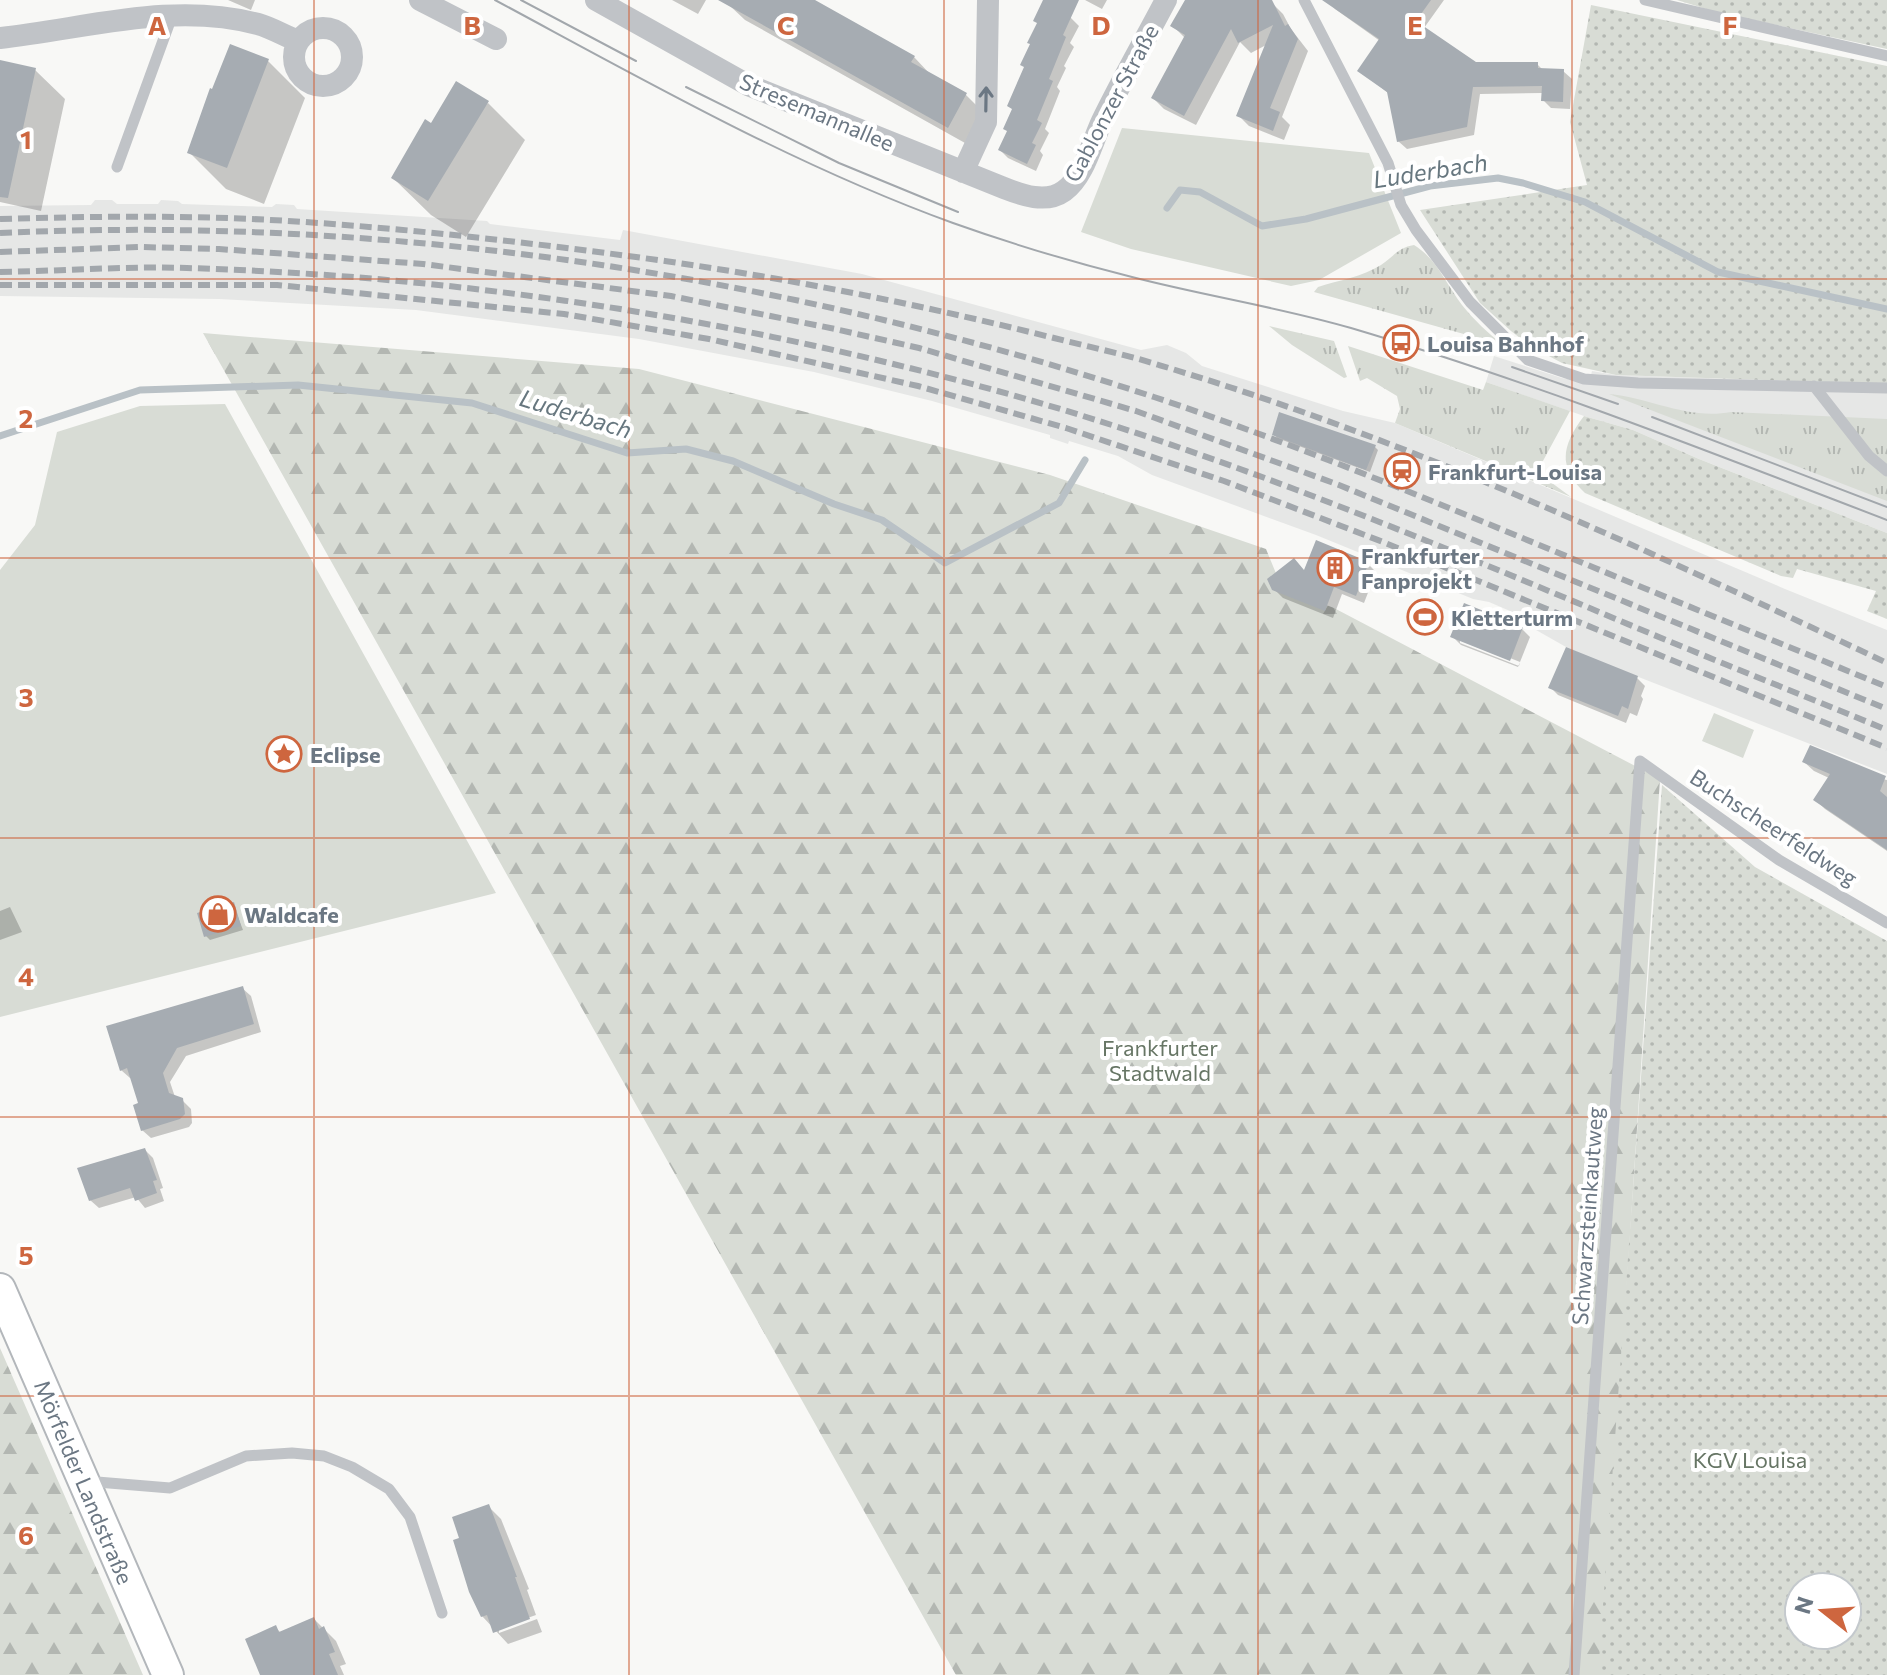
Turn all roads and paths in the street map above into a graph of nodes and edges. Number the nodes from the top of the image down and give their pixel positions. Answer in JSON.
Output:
{"nodes":[{"id":1,"x":420,"y":0,"type":"edge"},
{"id":2,"x":596,"y":0,"type":"edge"},
{"id":3,"x":988,"y":0,"type":"edge"},
{"id":4,"x":1166,"y":0,"type":"edge"},
{"id":5,"x":1304,"y":0,"type":"edge"},
{"id":6,"x":1645,"y":0,"type":"edge"},
{"id":7,"x":172,"y":16,"type":"junction"},
{"id":8,"x":0,"y":38,"type":"edge"},
{"id":9,"x":496,"y":39,"type":"dead end"},
{"id":10,"x":298,"y":41,"type":"dead end"},
{"id":11,"x":1887,"y":56,"type":"edge"},
{"id":12,"x":117,"y":167,"type":"dead end"},
{"id":13,"x":963,"y":172,"type":"junction"},
{"id":14,"x":1048,"y":197,"type":"joint"},
{"id":15,"x":1814,"y":386,"type":"junction"},
{"id":16,"x":1887,"y":388,"type":"edge"},
{"id":17,"x":1887,"y":471,"type":"edge"},
{"id":18,"x":1640,"y":761,"type":"joint"},
{"id":19,"x":1887,"y":923,"type":"edge"},
{"id":20,"x":0,"y":1289,"type":"edge"},
{"id":21,"x":85,"y":1481,"type":"junction"},
{"id":22,"x":442,"y":1613,"type":"dead end"},
{"id":23,"x":168,"y":1675,"type":"edge"},
{"id":24,"x":1574,"y":1675,"type":"edge"}],
"edges":[{"from":1,"to":9,"type":"street"},
{"from":2,"to":13,"type":"street","name":"Stresemannallee"},
{"from":13,"to":3,"type":"street","one_way":true},
{"from":4,"to":14,"type":"street","name":"Gablonzer Straße"},
{"from":5,"to":15,"type":"lane"},
{"from":6,"to":11,"type":"lane"},
{"from":7,"to":8,"type":"street"},
{"from":7,"to":10,"type":"street"},
{"from":7,"to":12,"type":"lane"},
{"from":13,"to":14,"type":"street","name":"Stresemannallee"},
{"from":15,"to":16,"type":"lane"},
{"from":15,"to":17,"type":"lane"},
{"from":18,"to":19,"type":"lane","name":"Buchscheerfeldweg"},
{"from":18,"to":24,"type":"lane","name":"Schwarzsteinkautweg"},
{"from":20,"to":21,"type":"main road","name":"Mörfelder Landstraße"},
{"from":21,"to":22,"type":"lane"},
{"from":21,"to":23,"type":"main road","name":"Mörfelder Landstraße"}]}
